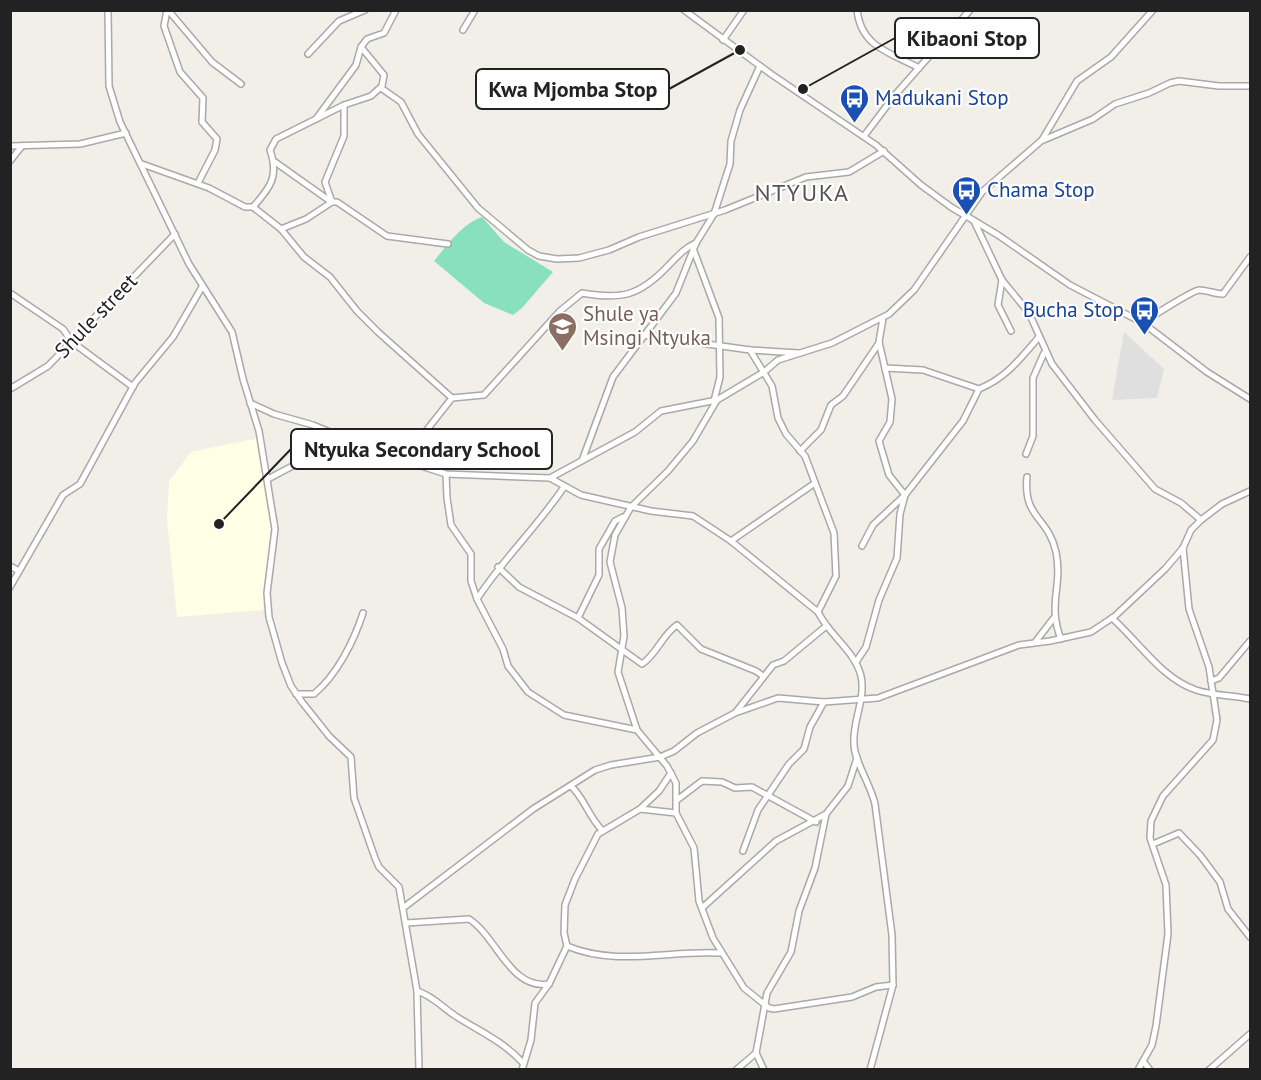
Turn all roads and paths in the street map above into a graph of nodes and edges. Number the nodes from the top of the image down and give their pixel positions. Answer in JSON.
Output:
{"nodes":[{"id":1,"x":108,"y":10,"type":"edge"},
{"id":2,"x":167,"y":10,"type":"edge"},
{"id":3,"x":365,"y":10,"type":"edge"},
{"id":4,"x":396,"y":10,"type":"edge"},
{"id":5,"x":475,"y":10,"type":"edge"},
{"id":6,"x":684,"y":10,"type":"edge"},
{"id":7,"x":744,"y":10,"type":"edge"},
{"id":8,"x":857,"y":10,"type":"edge"},
{"id":9,"x":970,"y":10,"type":"edge"},
{"id":10,"x":1153,"y":10,"type":"edge"},
{"id":11,"x":463,"y":30,"type":"dead end"},
{"id":12,"x":723,"y":40,"type":"junction"},
{"id":13,"x":361,"y":47,"type":"junction"},
{"id":14,"x":309,"y":54,"type":"dead end"},
{"id":15,"x":760,"y":66,"type":"junction"},
{"id":16,"x":919,"y":68,"type":"junction"},
{"id":17,"x":241,"y":84,"type":"dead end"},
{"id":18,"x":1251,"y":86,"type":"edge"},
{"id":19,"x":381,"y":88,"type":"junction"},
{"id":20,"x":344,"y":105,"type":"junction"},
{"id":21,"x":315,"y":121,"type":"junction"},
{"id":22,"x":126,"y":133,"type":"junction"},
{"id":23,"x":864,"y":136,"type":"junction"},
{"id":24,"x":1041,"y":141,"type":"junction"},
{"id":25,"x":10,"y":146,"type":"edge"},
{"id":26,"x":22,"y":146,"type":"junction"},
{"id":27,"x":884,"y":151,"type":"junction"},
{"id":28,"x":10,"y":160,"type":"edge"},
{"id":29,"x":275,"y":162,"type":"junction"},
{"id":30,"x":142,"y":164,"type":"junction"},
{"id":31,"x":198,"y":183,"type":"junction"},
{"id":32,"x":332,"y":202,"type":"junction"},
{"id":33,"x":253,"y":207,"type":"junction"},
{"id":34,"x":714,"y":214,"type":"junction"},
{"id":35,"x":965,"y":216,"type":"junction"},
{"id":36,"x":974,"y":221,"type":"junction"},
{"id":37,"x":281,"y":229,"type":"junction"},
{"id":38,"x":175,"y":234,"type":"junction"},
{"id":39,"x":696,"y":243,"type":"junction"},
{"id":40,"x":448,"y":244,"type":"dead end"},
{"id":41,"x":694,"y":251,"type":"junction"},
{"id":42,"x":1251,"y":257,"type":"edge"},
{"id":43,"x":1002,"y":280,"type":"junction"},
{"id":44,"x":202,"y":287,"type":"junction"},
{"id":45,"x":10,"y":292,"type":"edge"},
{"id":46,"x":883,"y":318,"type":"junction"},
{"id":47,"x":1143,"y":323,"type":"junction"},
{"id":48,"x":1011,"y":332,"type":"dead end"},
{"id":49,"x":643,"y":335,"type":"junction"},
{"id":50,"x":1039,"y":337,"type":"junction"},
{"id":51,"x":72,"y":342,"type":"junction"},
{"id":52,"x":879,"y":342,"type":"junction"},
{"id":53,"x":719,"y":346,"type":"junction"},
{"id":54,"x":750,"y":350,"type":"junction"},
{"id":55,"x":803,"y":353,"type":"junction"},
{"id":56,"x":1044,"y":353,"type":"junction"},
{"id":57,"x":885,"y":368,"type":"junction"},
{"id":58,"x":764,"y":372,"type":"junction"},
{"id":59,"x":133,"y":387,"type":"junction"},
{"id":60,"x":10,"y":389,"type":"edge"},
{"id":61,"x":979,"y":389,"type":"junction"},
{"id":62,"x":452,"y":398,"type":"junction"},
{"id":63,"x":1251,"y":399,"type":"edge"},
{"id":64,"x":716,"y":401,"type":"junction"},
{"id":65,"x":250,"y":403,"type":"junction"},
{"id":66,"x":347,"y":437,"type":"junction"},
{"id":67,"x":800,"y":451,"type":"junction"},
{"id":68,"x":1026,"y":454,"type":"dead end"},
{"id":69,"x":583,"y":458,"type":"junction"},
{"id":70,"x":403,"y":460,"type":"junction"},
{"id":71,"x":446,"y":474,"type":"junction"},
{"id":72,"x":1028,"y":477,"type":"dead end"},
{"id":73,"x":550,"y":478,"type":"junction"},
{"id":74,"x":268,"y":480,"type":"junction"},
{"id":75,"x":815,"y":483,"type":"junction"},
{"id":76,"x":564,"y":487,"type":"junction"},
{"id":77,"x":1251,"y":491,"type":"edge"},
{"id":78,"x":905,"y":495,"type":"junction"},
{"id":79,"x":631,"y":507,"type":"junction"},
{"id":80,"x":625,"y":516,"type":"junction"},
{"id":81,"x":1201,"y":520,"type":"junction"},
{"id":82,"x":731,"y":541,"type":"junction"},
{"id":83,"x":861,"y":546,"type":"dead end"},
{"id":84,"x":1183,"y":548,"type":"junction"},
{"id":85,"x":10,"y":566,"type":"edge"},
{"id":86,"x":498,"y":567,"type":"junction"},
{"id":87,"x":20,"y":572,"type":"junction"},
{"id":88,"x":10,"y":587,"type":"edge"},
{"id":89,"x":477,"y":599,"type":"junction"},
{"id":90,"x":818,"y":612,"type":"junction"},
{"id":91,"x":363,"y":613,"type":"dead end"},
{"id":92,"x":578,"y":618,"type":"junction"},
{"id":93,"x":1112,"y":618,"type":"junction"},
{"id":94,"x":1053,"y":619,"type":"junction"},
{"id":95,"x":825,"y":627,"type":"junction"},
{"id":96,"x":1061,"y":639,"type":"junction"},
{"id":97,"x":1036,"y":641,"type":"junction"},
{"id":98,"x":1251,"y":641,"type":"edge"},
{"id":99,"x":622,"y":650,"type":"junction"},
{"id":100,"x":856,"y":662,"type":"junction"},
{"id":101,"x":763,"y":676,"type":"junction"},
{"id":102,"x":1211,"y":681,"type":"junction"},
{"id":103,"x":297,"y":694,"type":"junction"},
{"id":104,"x":1212,"y":695,"type":"junction"},
{"id":105,"x":862,"y":699,"type":"junction"},
{"id":106,"x":1251,"y":699,"type":"edge"},
{"id":107,"x":824,"y":702,"type":"junction"},
{"id":108,"x":735,"y":713,"type":"junction"},
{"id":109,"x":636,"y":730,"type":"junction"},
{"id":110,"x":660,"y":757,"type":"junction"},
{"id":111,"x":856,"y":758,"type":"junction"},
{"id":112,"x":671,"y":773,"type":"junction"},
{"id":113,"x":570,"y":786,"type":"junction"},
{"id":114,"x":770,"y":795,"type":"junction"},
{"id":115,"x":677,"y":800,"type":"junction"},
{"id":116,"x":640,"y":808,"type":"junction"},
{"id":117,"x":676,"y":813,"type":"junction"},
{"id":118,"x":826,"y":814,"type":"junction"},
{"id":119,"x":816,"y":822,"type":"junction"},
{"id":120,"x":602,"y":830,"type":"junction"},
{"id":121,"x":1153,"y":844,"type":"junction"},
{"id":122,"x":743,"y":851,"type":"dead end"},
{"id":123,"x":403,"y":908,"type":"junction"},
{"id":124,"x":702,"y":908,"type":"junction"},
{"id":125,"x":406,"y":923,"type":"junction"},
{"id":126,"x":1251,"y":937,"type":"edge"},
{"id":127,"x":567,"y":946,"type":"junction"},
{"id":128,"x":720,"y":953,"type":"junction"},
{"id":129,"x":549,"y":984,"type":"junction"},
{"id":130,"x":893,"y":985,"type":"junction"},
{"id":131,"x":417,"y":991,"type":"junction"},
{"id":132,"x":766,"y":1005,"type":"junction"},
{"id":133,"x":1251,"y":1034,"type":"edge"},
{"id":134,"x":756,"y":1053,"type":"junction"},
{"id":135,"x":1143,"y":1061,"type":"junction"},
{"id":136,"x":524,"y":1067,"type":"edge"},
{"id":137,"x":419,"y":1070,"type":"edge"},
{"id":138,"x":736,"y":1070,"type":"edge"},
{"id":139,"x":764,"y":1070,"type":"edge"},
{"id":140,"x":870,"y":1070,"type":"edge"},
{"id":141,"x":1138,"y":1070,"type":"edge"},
{"id":142,"x":1150,"y":1070,"type":"edge"},
{"id":143,"x":1209,"y":1070,"type":"edge"}],
"edges":[{"from":1,"to":22,"type":"street"},
{"from":2,"to":17,"type":"street"},
{"from":2,"to":31,"type":"street"},
{"from":3,"to":14,"type":"street"},
{"from":4,"to":13,"type":"street"},
{"from":5,"to":11,"type":"street"},
{"from":6,"to":12,"type":"street"},
{"from":7,"to":12,"type":"street"},
{"from":8,"to":16,"type":"street"},
{"from":9,"to":16,"type":"street"},
{"from":10,"to":24,"type":"street"},
{"from":12,"to":15,"type":"street"},
{"from":13,"to":19,"type":"street"},
{"from":13,"to":21,"type":"street"},
{"from":15,"to":23,"type":"street"},
{"from":15,"to":34,"type":"street"},
{"from":16,"to":23,"type":"street"},
{"from":18,"to":24,"type":"street"},
{"from":19,"to":20,"type":"street"},
{"from":19,"to":34,"type":"street"},
{"from":20,"to":21,"type":"street"},
{"from":20,"to":32,"type":"street"},
{"from":21,"to":29,"type":"street"},
{"from":22,"to":26,"type":"street"},
{"from":22,"to":30,"type":"street"},
{"from":23,"to":27,"type":"street"},
{"from":24,"to":35,"type":"street"},
{"from":25,"to":26,"type":"street"},
{"from":26,"to":28,"type":"street"},
{"from":27,"to":34,"type":"street"},
{"from":27,"to":35,"type":"street"},
{"from":29,"to":32,"type":"street"},
{"from":29,"to":33,"type":"street"},
{"from":30,"to":31,"type":"street"},
{"from":30,"to":38,"type":"street"},
{"from":31,"to":33,"type":"street"},
{"from":32,"to":37,"type":"street"},
{"from":32,"to":40,"type":"street"},
{"from":33,"to":37,"type":"street"},
{"from":34,"to":39,"type":"street"},
{"from":35,"to":36,"type":"street"},
{"from":35,"to":46,"type":"street"},
{"from":36,"to":43,"type":"street"},
{"from":36,"to":47,"type":"street"},
{"from":37,"to":62,"type":"street"},
{"from":38,"to":44,"type":"street"},
{"from":38,"to":51,"type":"street","name":"Shule street"},
{"from":39,"to":41,"type":"street"},
{"from":39,"to":62,"type":"street"},
{"from":41,"to":49,"type":"street"},
{"from":41,"to":53,"type":"street"},
{"from":42,"to":47,"type":"street"},
{"from":43,"to":48,"type":"street"},
{"from":43,"to":50,"type":"street"},
{"from":44,"to":59,"type":"street"},
{"from":44,"to":65,"type":"street"},
{"from":45,"to":51,"type":"street"},
{"from":46,"to":52,"type":"street"},
{"from":46,"to":55,"type":"street"},
{"from":47,"to":63,"type":"street"},
{"from":49,"to":53,"type":"street"},
{"from":49,"to":69,"type":"street"},
{"from":50,"to":56,"type":"street"},
{"from":50,"to":61,"type":"street"},
{"from":51,"to":59,"type":"street"},
{"from":51,"to":60,"type":"street","name":"Shule street"},
{"from":52,"to":57,"type":"street"},
{"from":52,"to":67,"type":"street"},
{"from":53,"to":54,"type":"street"},
{"from":53,"to":64,"type":"street"},
{"from":54,"to":55,"type":"street"},
{"from":54,"to":58,"type":"street"},
{"from":55,"to":58,"type":"street"},
{"from":56,"to":68,"type":"street"},
{"from":56,"to":81,"type":"street"},
{"from":57,"to":61,"type":"street"},
{"from":57,"to":78,"type":"street"},
{"from":58,"to":64,"type":"street"},
{"from":58,"to":67,"type":"street"},
{"from":59,"to":87,"type":"street"},
{"from":61,"to":78,"type":"street"},
{"from":62,"to":70,"type":"street"},
{"from":64,"to":69,"type":"street"},
{"from":64,"to":79,"type":"street"},
{"from":65,"to":66,"type":"street"},
{"from":65,"to":74,"type":"street"},
{"from":66,"to":70,"type":"street"},
{"from":66,"to":74,"type":"street"},
{"from":67,"to":75,"type":"street"},
{"from":69,"to":73,"type":"street"},
{"from":70,"to":71,"type":"street"},
{"from":71,"to":73,"type":"street"},
{"from":71,"to":89,"type":"street"},
{"from":72,"to":94,"type":"street"},
{"from":73,"to":76,"type":"street"},
{"from":74,"to":103,"type":"street"},
{"from":75,"to":82,"type":"street"},
{"from":75,"to":90,"type":"street"},
{"from":76,"to":79,"type":"street"},
{"from":76,"to":86,"type":"street"},
{"from":77,"to":81,"type":"street"},
{"from":78,"to":83,"type":"street"},
{"from":78,"to":100,"type":"street"},
{"from":79,"to":80,"type":"street"},
{"from":79,"to":82,"type":"street"},
{"from":80,"to":92,"type":"street"},
{"from":80,"to":99,"type":"street"},
{"from":81,"to":84,"type":"street"},
{"from":82,"to":90,"type":"street"},
{"from":84,"to":93,"type":"street"},
{"from":84,"to":102,"type":"street"},
{"from":85,"to":87,"type":"street"},
{"from":86,"to":89,"type":"street"},
{"from":86,"to":92,"type":"street"},
{"from":87,"to":88,"type":"street"},
{"from":89,"to":109,"type":"street"},
{"from":90,"to":95,"type":"street"},
{"from":91,"to":103,"type":"street"},
{"from":92,"to":99,"type":"street"},
{"from":93,"to":96,"type":"street"},
{"from":93,"to":104,"type":"street"},
{"from":94,"to":96,"type":"street"},
{"from":94,"to":97,"type":"street"},
{"from":95,"to":100,"type":"street"},
{"from":95,"to":101,"type":"street"},
{"from":96,"to":97,"type":"street"},
{"from":97,"to":105,"type":"street"},
{"from":98,"to":102,"type":"street"},
{"from":99,"to":101,"type":"street"},
{"from":99,"to":109,"type":"street"},
{"from":100,"to":105,"type":"street"},
{"from":101,"to":108,"type":"street"},
{"from":102,"to":104,"type":"street"},
{"from":103,"to":123,"type":"street"},
{"from":104,"to":106,"type":"street"},
{"from":104,"to":121,"type":"street"},
{"from":105,"to":107,"type":"street"},
{"from":105,"to":111,"type":"street"},
{"from":107,"to":108,"type":"street"},
{"from":107,"to":114,"type":"street"},
{"from":108,"to":110,"type":"street"},
{"from":109,"to":110,"type":"street"},
{"from":110,"to":112,"type":"street"},
{"from":110,"to":113,"type":"street"},
{"from":111,"to":118,"type":"street"},
{"from":111,"to":130,"type":"street"},
{"from":112,"to":115,"type":"street"},
{"from":112,"to":116,"type":"street"},
{"from":113,"to":120,"type":"street"},
{"from":113,"to":123,"type":"street"},
{"from":114,"to":115,"type":"street"},
{"from":114,"to":119,"type":"street"},
{"from":114,"to":122,"type":"street"},
{"from":115,"to":117,"type":"street"},
{"from":116,"to":117,"type":"street"},
{"from":116,"to":120,"type":"street"},
{"from":117,"to":124,"type":"street"},
{"from":118,"to":119,"type":"street"},
{"from":118,"to":132,"type":"street"},
{"from":119,"to":124,"type":"street"},
{"from":120,"to":127,"type":"street"},
{"from":121,"to":126,"type":"street"},
{"from":121,"to":135,"type":"street"},
{"from":123,"to":125,"type":"street"},
{"from":124,"to":128,"type":"street"},
{"from":125,"to":129,"type":"street"},
{"from":125,"to":131,"type":"street"},
{"from":127,"to":128,"type":"street"},
{"from":127,"to":129,"type":"street"},
{"from":128,"to":132,"type":"street"},
{"from":129,"to":136,"type":"street"},
{"from":130,"to":132,"type":"street"},
{"from":130,"to":140,"type":"street"},
{"from":131,"to":136,"type":"street"},
{"from":131,"to":137,"type":"street"},
{"from":132,"to":134,"type":"street"},
{"from":133,"to":143,"type":"street"},
{"from":134,"to":138,"type":"street"},
{"from":134,"to":139,"type":"street"},
{"from":135,"to":141,"type":"street"},
{"from":135,"to":142,"type":"street"}]}
